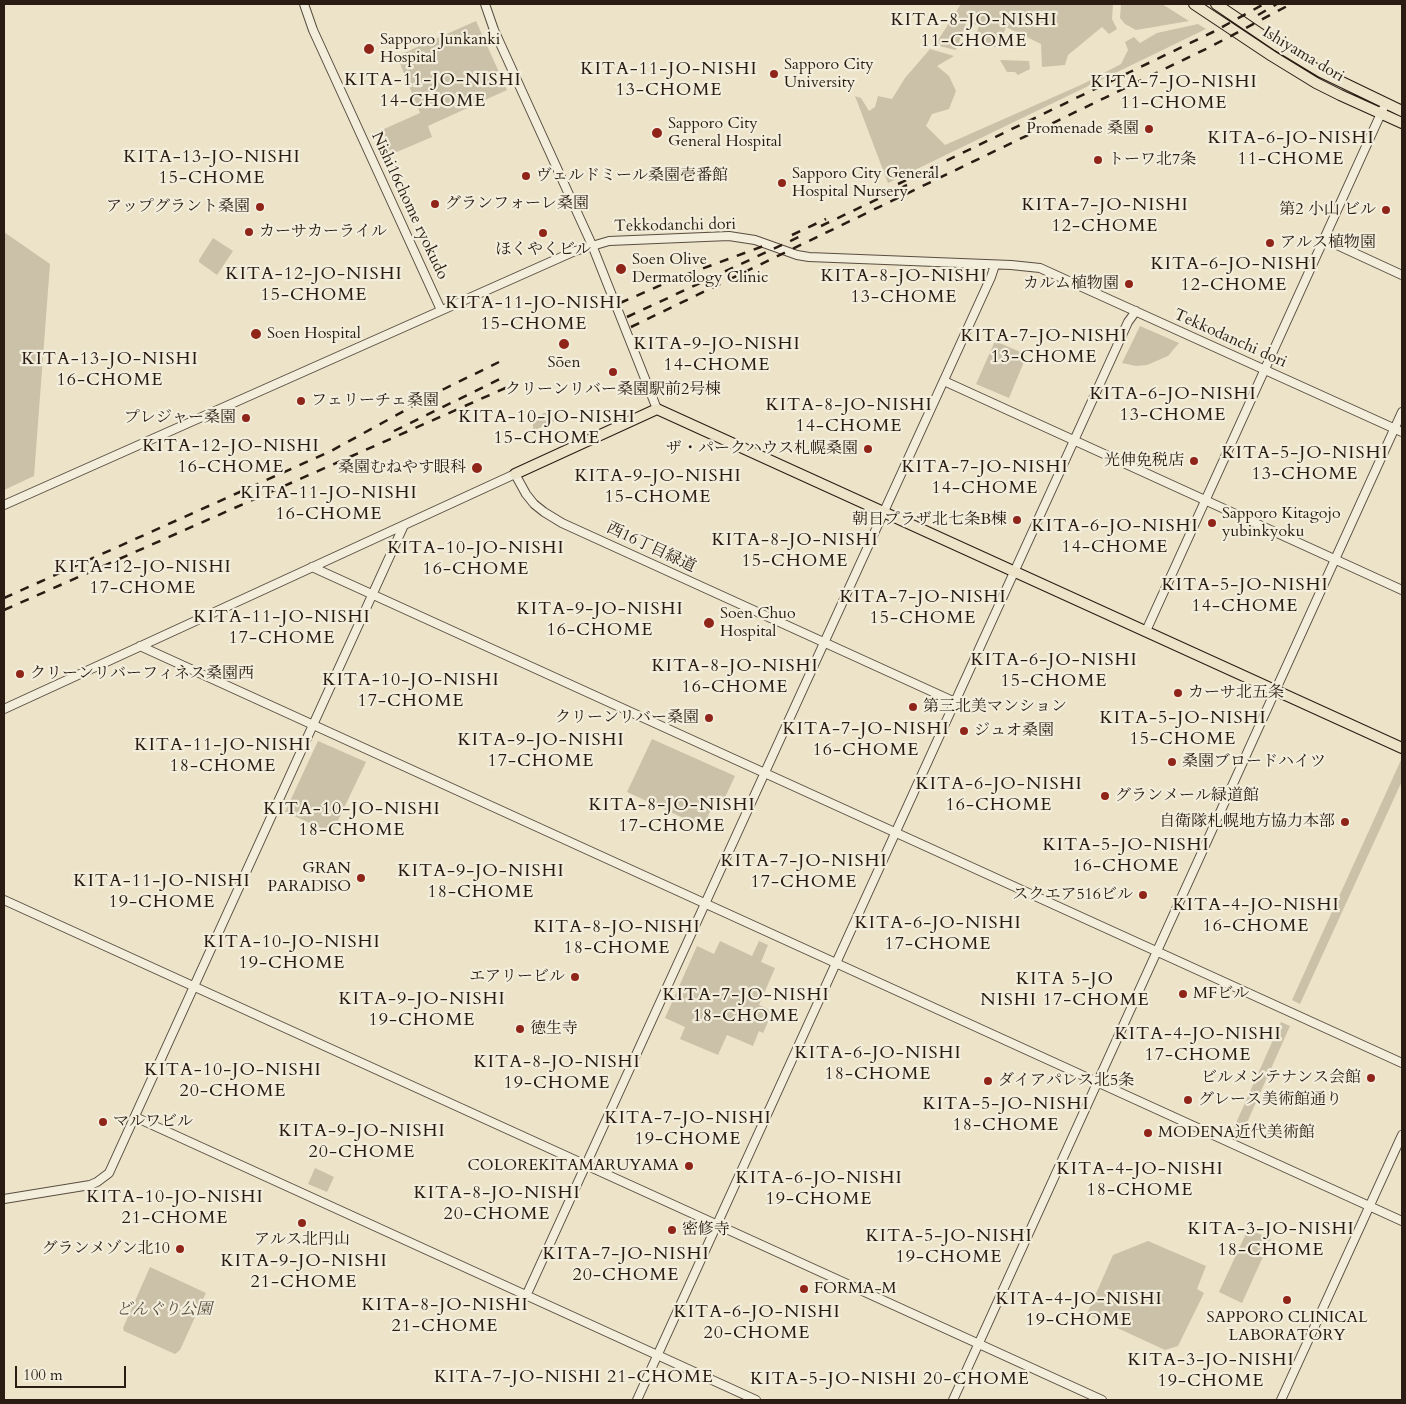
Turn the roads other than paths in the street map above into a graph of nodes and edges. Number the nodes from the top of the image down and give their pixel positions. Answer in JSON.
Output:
{"nodes":[{"id":1,"x":304,"y":4,"type":"edge"},
{"id":2,"x":485,"y":4,"type":"edge"},
{"id":3,"x":1194,"y":4,"type":"edge"},
{"id":4,"x":1216,"y":4,"type":"edge"},
{"id":5,"x":1386,"y":103,"type":"junction"},
{"id":6,"x":1402,"y":111,"type":"edge"},
{"id":7,"x":1381,"y":114,"type":"junction"},
{"id":8,"x":1402,"y":123,"type":"edge"},
{"id":9,"x":1324,"y":239,"type":"junction"},
{"id":10,"x":592,"y":245,"type":"junction"},
{"id":11,"x":995,"y":265,"type":"junction"},
{"id":12,"x":1402,"y":274,"type":"edge"},
{"id":13,"x":441,"y":310,"type":"junction"},
{"id":14,"x":1136,"y":311,"type":"junction"},
{"id":15,"x":1264,"y":370,"type":"junction"},
{"id":16,"x":944,"y":381,"type":"junction"},
{"id":17,"x":657,"y":409,"type":"junction"},
{"id":18,"x":1402,"y":412,"type":"edge"},
{"id":19,"x":1398,"y":431,"type":"edge"},
{"id":20,"x":1074,"y":441,"type":"junction"},
{"id":21,"x":515,"y":474,"type":"junction"},
{"id":22,"x":1204,"y":500,"type":"junction"},
{"id":23,"x":4,"y":505,"type":"edge"},
{"id":24,"x":884,"y":512,"type":"junction"},
{"id":25,"x":404,"y":525,"type":"junction"},
{"id":26,"x":1335,"y":560,"type":"junction"},
{"id":27,"x":312,"y":567,"type":"junction"},
{"id":28,"x":1014,"y":571,"type":"junction"},
{"id":29,"x":1402,"y":590,"type":"edge"},
{"id":30,"x":373,"y":594,"type":"junction"},
{"id":31,"x":1146,"y":631,"type":"junction"},
{"id":32,"x":824,"y":643,"type":"junction"},
{"id":33,"x":140,"y":646,"type":"junction"},
{"id":34,"x":1276,"y":690,"type":"junction"},
{"id":35,"x":955,"y":702,"type":"junction"},
{"id":36,"x":4,"y":709,"type":"edge"},
{"id":37,"x":313,"y":725,"type":"junction"},
{"id":38,"x":1402,"y":748,"type":"edge"},
{"id":39,"x":765,"y":773,"type":"junction"},
{"id":40,"x":895,"y":832,"type":"junction"},
{"id":41,"x":4,"y":900,"type":"edge"},
{"id":42,"x":706,"y":903,"type":"junction"},
{"id":43,"x":1157,"y":952,"type":"junction"},
{"id":44,"x":836,"y":963,"type":"junction"},
{"id":45,"x":194,"y":987,"type":"junction"},
{"id":46,"x":1402,"y":1063,"type":"edge"},
{"id":47,"x":1098,"y":1082,"type":"junction"},
{"id":48,"x":135,"y":1117,"type":"junction"},
{"id":49,"x":1402,"y":1135,"type":"edge"},
{"id":50,"x":586,"y":1165,"type":"junction"},
{"id":51,"x":4,"y":1199,"type":"edge"},
{"id":52,"x":1370,"y":1206,"type":"junction"},
{"id":53,"x":1402,"y":1221,"type":"edge"},
{"id":54,"x":717,"y":1225,"type":"junction"},
{"id":55,"x":526,"y":1296,"type":"junction"},
{"id":56,"x":979,"y":1344,"type":"junction"},
{"id":57,"x":657,"y":1355,"type":"junction"},
{"id":58,"x":637,"y":1400,"type":"edge"},
{"id":59,"x":756,"y":1400,"type":"edge"},
{"id":60,"x":953,"y":1400,"type":"edge"},
{"id":61,"x":1102,"y":1400,"type":"edge"},
{"id":62,"x":1282,"y":1400,"type":"edge"}],
"edges":[{"from":1,"to":13,"type":"street","name":"Nishi16chome ryokudo"},
{"from":2,"to":10,"type":"street"},
{"from":3,"to":7,"type":"main road","name":"Ishiyama dori"},
{"from":4,"to":5,"type":"main road","name":"Ishiyama dori"},
{"from":5,"to":6,"type":"main road","name":"Ishiyama dori"},
{"from":5,"to":7,"type":"street"},
{"from":7,"to":8,"type":"main road","name":"Ishiyama dori"},
{"from":7,"to":9,"type":"street"},
{"from":9,"to":12,"type":"street"},
{"from":9,"to":15,"type":"street"},
{"from":10,"to":11,"type":"street","name":"Tekkodanchi dori"},
{"from":10,"to":13,"type":"street","name":"Tekkodanchi dori"},
{"from":10,"to":17,"type":"street"},
{"from":11,"to":14,"type":"street","name":"Tekkodanchi dori"},
{"from":11,"to":16,"type":"street"},
{"from":13,"to":23,"type":"street","name":"Tekkodanchi dori"},
{"from":14,"to":15,"type":"street","name":"Tekkodanchi dori"},
{"from":14,"to":20,"type":"street"},
{"from":15,"to":19,"type":"street","name":"Tekkodanchi dori"},
{"from":15,"to":22,"type":"street"},
{"from":16,"to":20,"type":"street"},
{"from":16,"to":24,"type":"street"},
{"from":17,"to":21,"type":"main road"},
{"from":17,"to":24,"type":"main road"},
{"from":18,"to":19,"type":"street"},
{"from":19,"to":26,"type":"street"},
{"from":20,"to":22,"type":"street"},
{"from":20,"to":28,"type":"street"},
{"from":21,"to":25,"type":"street"},
{"from":21,"to":32,"type":"street","name":"西16丁目緑道"},
{"from":22,"to":26,"type":"street"},
{"from":22,"to":31,"type":"street"},
{"from":24,"to":28,"type":"main road"},
{"from":24,"to":32,"type":"street"},
{"from":25,"to":27,"type":"street"},
{"from":25,"to":30,"type":"street"},
{"from":26,"to":29,"type":"street"},
{"from":26,"to":34,"type":"street"},
{"from":27,"to":30,"type":"street"},
{"from":27,"to":33,"type":"street"},
{"from":28,"to":31,"type":"main road"},
{"from":28,"to":35,"type":"street"},
{"from":30,"to":37,"type":"street"},
{"from":30,"to":39,"type":"street"},
{"from":31,"to":34,"type":"main road"},
{"from":32,"to":35,"type":"street","name":"西16丁目緑道"},
{"from":32,"to":39,"type":"street"},
{"from":33,"to":36,"type":"street"},
{"from":33,"to":37,"type":"street"},
{"from":34,"to":38,"type":"main road"},
{"from":34,"to":43,"type":"street"},
{"from":35,"to":40,"type":"street"},
{"from":37,"to":42,"type":"street"},
{"from":37,"to":45,"type":"street"},
{"from":39,"to":40,"type":"street"},
{"from":39,"to":42,"type":"street"},
{"from":40,"to":43,"type":"street"},
{"from":40,"to":44,"type":"street"},
{"from":41,"to":45,"type":"street"},
{"from":42,"to":44,"type":"street"},
{"from":42,"to":50,"type":"street"},
{"from":43,"to":46,"type":"street"},
{"from":43,"to":47,"type":"street"},
{"from":44,"to":47,"type":"street"},
{"from":44,"to":54,"type":"street"},
{"from":45,"to":48,"type":"street"},
{"from":45,"to":50,"type":"street"},
{"from":47,"to":52,"type":"street"},
{"from":47,"to":56,"type":"street"},
{"from":48,"to":51,"type":"street"},
{"from":48,"to":55,"type":"street"},
{"from":49,"to":52,"type":"street"},
{"from":50,"to":54,"type":"street"},
{"from":50,"to":55,"type":"street"},
{"from":52,"to":53,"type":"street"},
{"from":52,"to":62,"type":"street"},
{"from":54,"to":56,"type":"street"},
{"from":54,"to":57,"type":"street"},
{"from":55,"to":57,"type":"street"},
{"from":56,"to":60,"type":"street"},
{"from":56,"to":61,"type":"street"},
{"from":57,"to":58,"type":"street"},
{"from":57,"to":59,"type":"street"}]}
